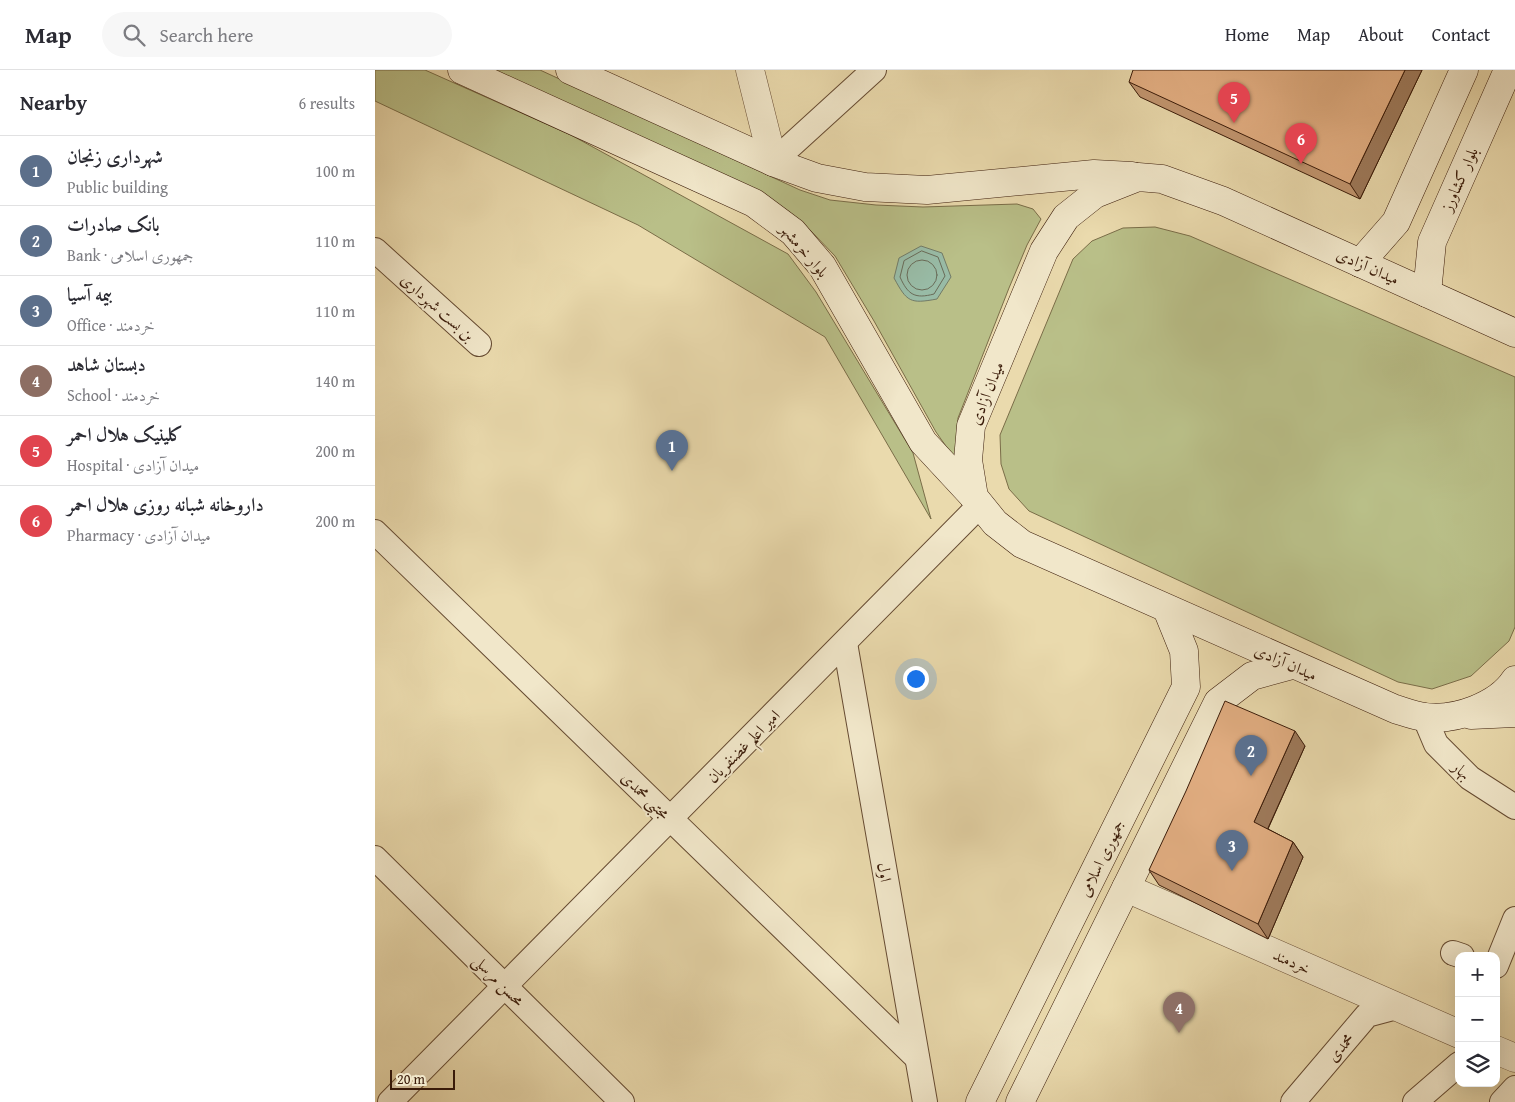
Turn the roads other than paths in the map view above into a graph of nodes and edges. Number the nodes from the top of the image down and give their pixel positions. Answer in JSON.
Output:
{"nodes":[{"id":1,"x":462,"y":70,"type":"edge"},
{"id":2,"x":570,"y":70,"type":"edge"},
{"id":3,"x":875,"y":70,"type":"edge"},
{"id":4,"x":1464,"y":70,"type":"edge"},
{"id":5,"x":1508,"y":70,"type":"edge"},
{"id":6,"x":752,"y":71,"type":"edge"},
{"id":7,"x":773,"y":162,"type":"junction"},
{"id":8,"x":1139,"y":176,"type":"junction"},
{"id":9,"x":1395,"y":223,"type":"junction"},
{"id":10,"x":1432,"y":242,"type":"junction"},
{"id":11,"x":375,"y":250,"type":"edge"},
{"id":12,"x":1360,"y":263,"type":"junction"},
{"id":13,"x":1427,"y":293,"type":"junction"},
{"id":14,"x":1515,"y":334,"type":"edge"},
{"id":15,"x":479,"y":344,"type":"dead end"},
{"id":16,"x":977,"y":501,"type":"junction"},
{"id":17,"x":375,"y":532,"type":"edge"},
{"id":18,"x":1167,"y":609,"type":"junction"},
{"id":19,"x":845,"y":643,"type":"junction"},
{"id":20,"x":1293,"y":665,"type":"junction"},
{"id":21,"x":1515,"y":680,"type":"edge"},
{"id":22,"x":1515,"y":713,"type":"edge"},
{"id":23,"x":1457,"y":716,"type":"junction"},
{"id":24,"x":1425,"y":718,"type":"junction"},
{"id":25,"x":1515,"y":807,"type":"edge"},
{"id":26,"x":671,"y":819,"type":"junction"},
{"id":27,"x":375,"y":858,"type":"edge"},
{"id":28,"x":1126,"y":888,"type":"junction"},
{"id":29,"x":1515,"y":919,"type":"edge"},
{"id":30,"x":1500,"y":956,"type":"edge"},
{"id":31,"x":505,"y":986,"type":"junction"},
{"id":32,"x":1397,"y":1008,"type":"junction"},
{"id":33,"x":1455,"y":1032,"type":"edge"},
{"id":34,"x":1500,"y":1052,"type":"edge"},
{"id":35,"x":917,"y":1058,"type":"junction"},
{"id":36,"x":1515,"y":1058,"type":"edge"},
{"id":37,"x":1455,"y":1067,"type":"edge"},
{"id":38,"x":1515,"y":1088,"type":"edge"},
{"id":39,"x":390,"y":1102,"type":"edge"},
{"id":40,"x":622,"y":1102,"type":"edge"},
{"id":41,"x":925,"y":1102,"type":"edge"},
{"id":42,"x":980,"y":1102,"type":"edge"},
{"id":43,"x":1020,"y":1102,"type":"edge"},
{"id":44,"x":1293,"y":1102,"type":"edge"},
{"id":45,"x":1415,"y":1102,"type":"edge"},
{"id":46,"x":1502,"y":1102,"type":"edge"}],
"edges":[{"from":1,"to":16,"type":"main road","name":"بلوار خرمشهر"},
{"from":2,"to":7,"type":"main road"},
{"from":3,"to":7,"type":"street"},
{"from":4,"to":9,"type":"main road"},
{"from":5,"to":10,"type":"main road","name":"بلوار کشاورز"},
{"from":6,"to":7,"type":"main road"},
{"from":7,"to":8,"type":"main road"},
{"from":8,"to":12,"type":"main road","name":"میدان آزادی"},
{"from":8,"to":16,"type":"main road","name":"میدان آزادی"},
{"from":9,"to":10,"type":"main road"},
{"from":9,"to":12,"type":"main road"},
{"from":10,"to":13,"type":"main road","name":"بلوار کشاورز"},
{"from":11,"to":15,"type":"street","name":"بن بست شهرداری"},
{"from":12,"to":13,"type":"main road","name":"میدان آزادی"},
{"from":13,"to":14,"type":"main road","name":"میدان آزادی"},
{"from":16,"to":18,"type":"main road","name":"میدان آزادی"},
{"from":16,"to":19,"type":"street","name":"امیر اعلم غضنفریان"},
{"from":17,"to":26,"type":"street","name":"مجتبی محمدی"},
{"from":18,"to":20,"type":"main road","name":"میدان آزادی"},
{"from":18,"to":42,"type":"main road","name":"جمهوری اسلامی"},
{"from":19,"to":26,"type":"street","name":"امیر اعلم غضنفریان"},
{"from":19,"to":35,"type":"street","name":"اول"},
{"from":20,"to":24,"type":"main road","name":"میدان آزادی"},
{"from":20,"to":28,"type":"main road"},
{"from":21,"to":23,"type":"main road","name":"میدان آزادی"},
{"from":22,"to":23,"type":"main road"},
{"from":23,"to":24,"type":"main road","name":"میدان آزادی"},
{"from":24,"to":25,"type":"street","name":"بهار"},
{"from":26,"to":31,"type":"street","name":"امیر اعلم غضنفریان"},
{"from":26,"to":35,"type":"street","name":"مجتبی محمدی"},
{"from":27,"to":31,"type":"street","name":"محسن مرسلی"},
{"from":28,"to":32,"type":"main road","name":"خردمند"},
{"from":28,"to":43,"type":"main road"},
{"from":29,"to":30,"type":"street"},
{"from":31,"to":39,"type":"street","name":"امیر اعلم غضنفریان"},
{"from":31,"to":40,"type":"street","name":"محسن مرسلی"},
{"from":32,"to":33,"type":"main road","name":"خردمند"},
{"from":32,"to":44,"type":"street","name":"محمدی"},
{"from":34,"to":36,"type":"main road"},
{"from":35,"to":41,"type":"street","name":"اول"},
{"from":37,"to":45,"type":"street"},
{"from":38,"to":46,"type":"street"}]}
